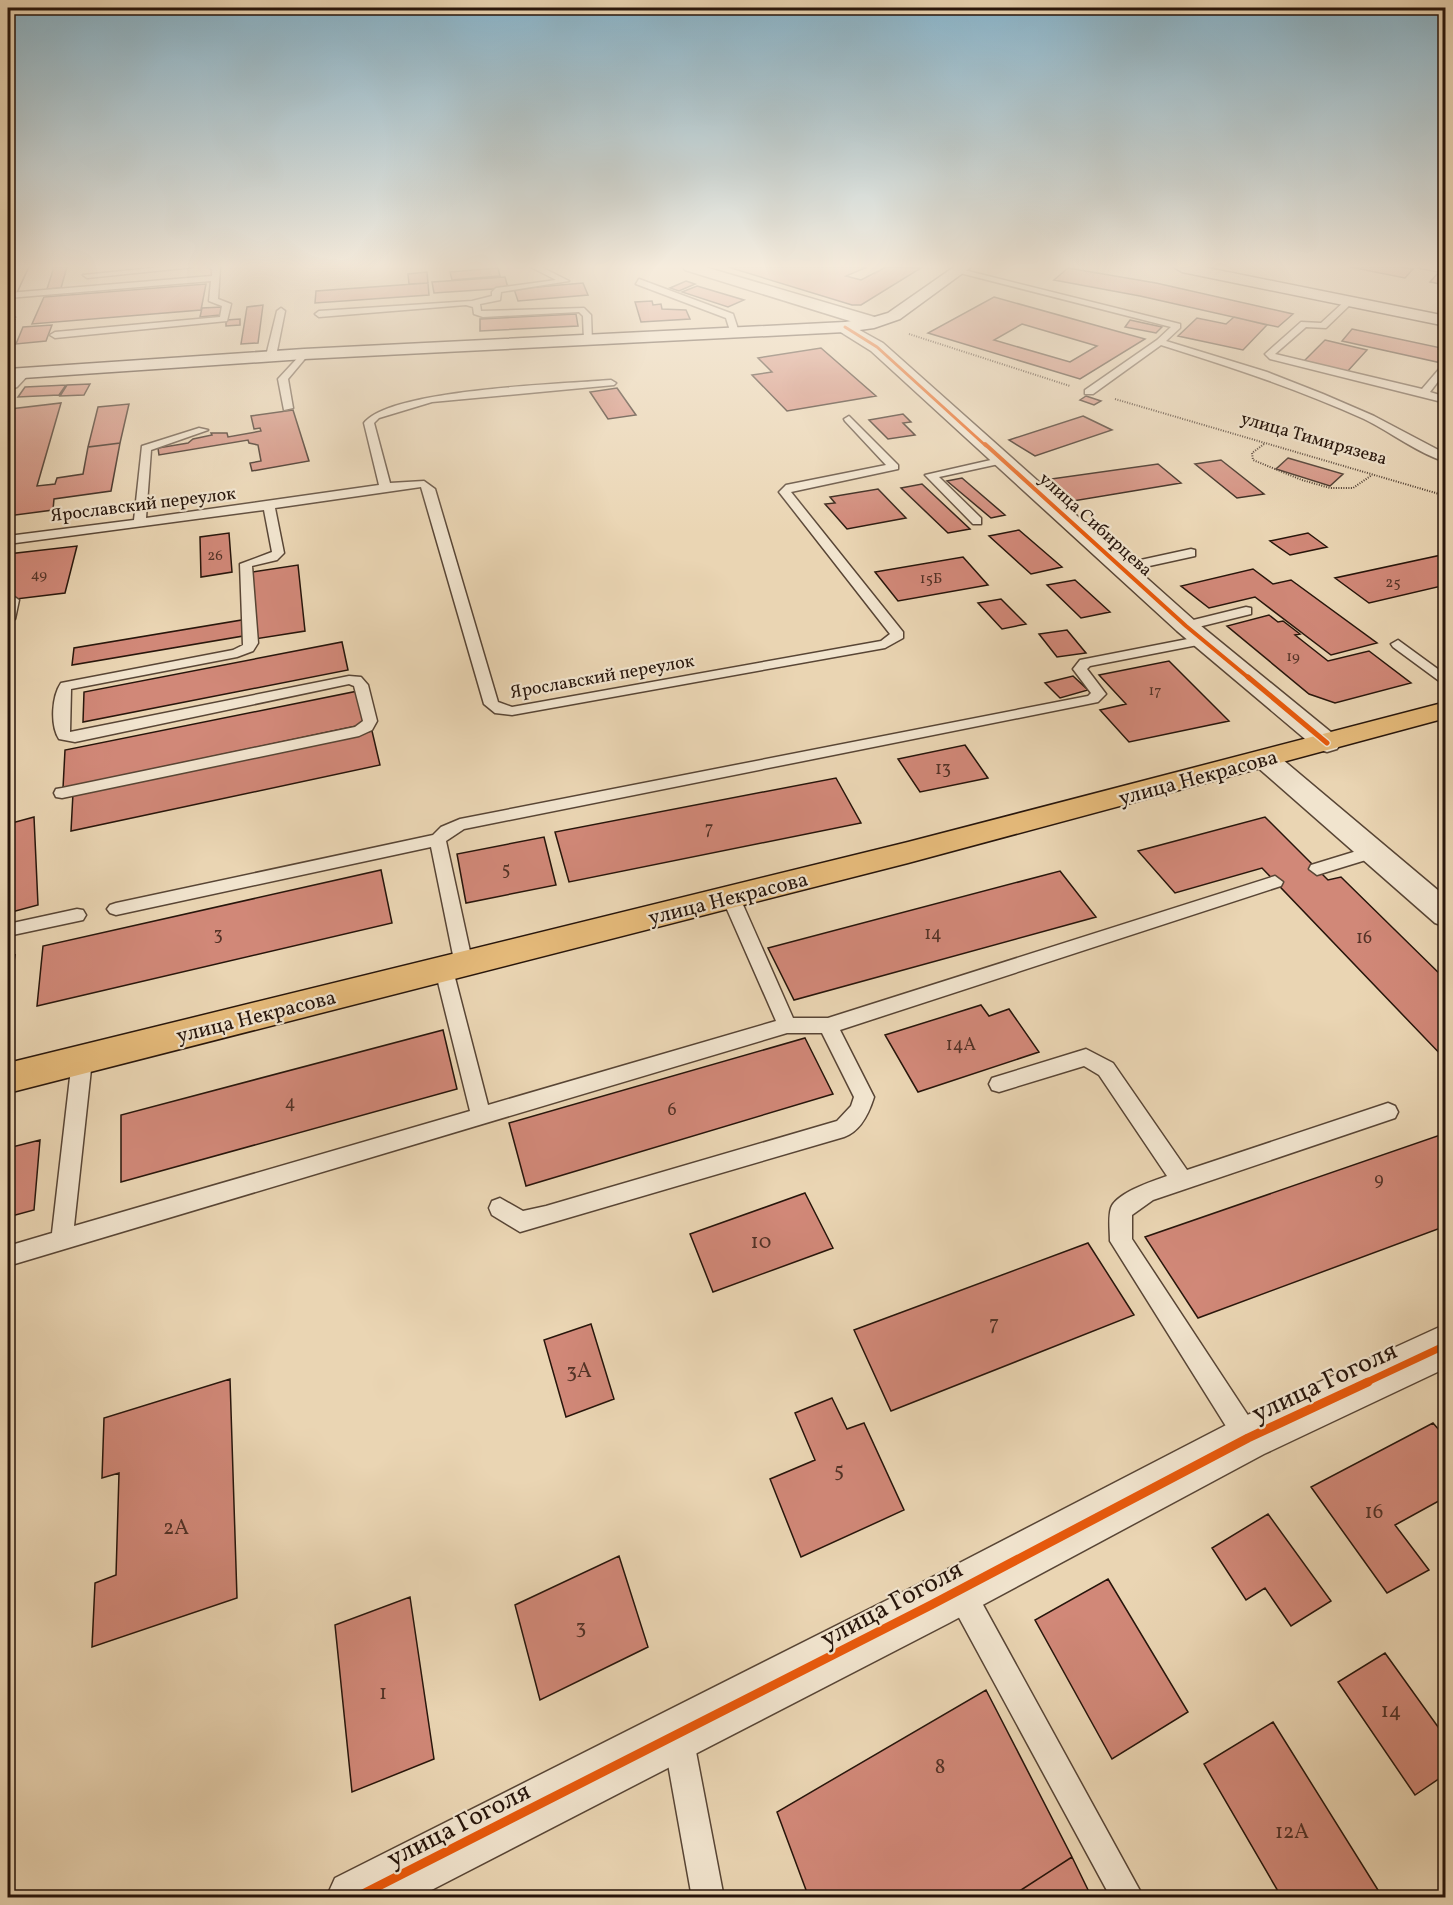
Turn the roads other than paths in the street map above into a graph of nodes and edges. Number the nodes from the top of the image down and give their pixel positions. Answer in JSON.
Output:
{"nodes":[{"id":1,"x":271,"y":356,"type":"edge"},
{"id":2,"x":301,"y":356,"type":"edge"},
{"id":3,"x":887,"y":356,"type":"edge"},
{"id":4,"x":1140,"y":356,"type":"edge"},
{"id":5,"x":1205,"y":356,"type":"edge"},
{"id":6,"x":1272,"y":356,"type":"edge"},
{"id":7,"x":1446,"y":364,"type":"edge"},
{"id":8,"x":26,"y":372,"type":"junction"},
{"id":9,"x":8,"y":374,"type":"edge"},
{"id":10,"x":610,"y":383,"type":"dead end"},
{"id":11,"x":8,"y":387,"type":"edge"},
{"id":12,"x":1089,"y":392,"type":"road end"},
{"id":13,"x":1424,"y":393,"type":"junction"},
{"id":14,"x":1446,"y":400,"type":"edge"},
{"id":15,"x":288,"y":408,"type":"dead end"},
{"id":16,"x":849,"y":419,"type":"dead end"},
{"id":17,"x":203,"y":430,"type":"dead end"},
{"id":18,"x":1446,"y":459,"type":"edge"},
{"id":19,"x":1004,"y":460,"type":"junction"},
{"id":20,"x":385,"y":486,"type":"junction"},
{"id":21,"x":269,"y":506,"type":"junction"},
{"id":22,"x":978,"y":521,"type":"dead end"},
{"id":23,"x":140,"y":522,"type":"junction"},
{"id":24,"x":8,"y":540,"type":"edge"},
{"id":25,"x":1191,"y":553,"type":"dead end"},
{"id":26,"x":1122,"y":568,"type":"junction"},
{"id":27,"x":13,"y":600,"type":"dead end"},
{"id":28,"x":1246,"y":611,"type":"dead end"},
{"id":29,"x":8,"y":619,"type":"edge"},
{"id":30,"x":1195,"y":633,"type":"junction"},
{"id":31,"x":1398,"y":644,"type":"dead end"},
{"id":32,"x":1446,"y":682,"type":"edge"},
{"id":33,"x":1446,"y":710,"type":"edge"},
{"id":34,"x":1327,"y":743,"type":"junction"},
{"id":35,"x":1266,"y":760,"type":"junction"},
{"id":36,"x":62,"y":793,"type":"dead end"},
{"id":37,"x":438,"y":840,"type":"junction"},
{"id":38,"x":1372,"y":852,"type":"junction"},
{"id":39,"x":1317,"y":869,"type":"dead end"},
{"id":40,"x":1275,"y":882,"type":"dead end"},
{"id":41,"x":731,"y":898,"type":"junction"},
{"id":42,"x":116,"y":909,"type":"dead end"},
{"id":43,"x":77,"y":915,"type":"dead end"},
{"id":44,"x":1446,"y":915,"type":"edge"},
{"id":45,"x":8,"y":930,"type":"edge"},
{"id":46,"x":454,"y":967,"type":"junction"},
{"id":47,"x":787,"y":1025,"type":"junction"},
{"id":48,"x":828,"y":1026,"type":"junction"},
{"id":49,"x":82,"y":1060,"type":"junction"},
{"id":50,"x":8,"y":1078,"type":"edge"},
{"id":51,"x":999,"y":1084,"type":"dead end"},
{"id":52,"x":1388,"y":1112,"type":"dead end"},
{"id":53,"x":481,"y":1116,"type":"junction"},
{"id":54,"x":1182,"y":1181,"type":"junction"},
{"id":55,"x":500,"y":1208,"type":"dead end"},
{"id":56,"x":62,"y":1240,"type":"junction"},
{"id":57,"x":8,"y":1256,"type":"edge"},
{"id":58,"x":1446,"y":1345,"type":"edge"},
{"id":59,"x":1248,"y":1438,"type":"junction"},
{"id":60,"x":959,"y":1589,"type":"junction"},
{"id":61,"x":677,"y":1735,"type":"junction"},
{"id":62,"x":355,"y":1898,"type":"edge"},
{"id":63,"x":708,"y":1898,"type":"edge"},
{"id":64,"x":1128,"y":1898,"type":"edge"}],
"edges":[{"from":1,"to":8,"type":"street"},
{"from":2,"to":15,"type":"lane"},
{"from":3,"to":19,"type":"street","name":"улица Сибирцева"},
{"from":4,"to":12,"type":"lane"},
{"from":5,"to":18,"type":"lane"},
{"from":6,"to":13,"type":"lane"},
{"from":7,"to":13,"type":"lane"},
{"from":8,"to":9,"type":"street"},
{"from":8,"to":11,"type":"lane"},
{"from":10,"to":20,"type":"lane"},
{"from":13,"to":14,"type":"lane"},
{"from":16,"to":20,"type":"lane","name":"Ярославский переулок"},
{"from":17,"to":23,"type":"lane"},
{"from":19,"to":22,"type":"lane"},
{"from":19,"to":26,"type":"street","name":"улица Сибирцева"},
{"from":20,"to":21,"type":"lane","name":"Ярославский переулок"},
{"from":21,"to":23,"type":"lane","name":"Ярославский переулок"},
{"from":21,"to":36,"type":"lane"},
{"from":23,"to":24,"type":"lane","name":"Ярославский переулок"},
{"from":25,"to":26,"type":"lane"},
{"from":26,"to":30,"type":"street","name":"улица Сибирцева"},
{"from":27,"to":29,"type":"lane"},
{"from":28,"to":30,"type":"lane"},
{"from":30,"to":34,"type":"street","name":"улица Сибирцева"},
{"from":30,"to":37,"type":"lane"},
{"from":31,"to":32,"type":"lane"},
{"from":33,"to":34,"type":"main road","name":"улица Некрасова"},
{"from":34,"to":35,"type":"main road","name":"улица Некрасова"},
{"from":35,"to":38,"type":"street"},
{"from":35,"to":41,"type":"main road","name":"улица Некрасова"},
{"from":37,"to":42,"type":"lane"},
{"from":37,"to":46,"type":"lane"},
{"from":38,"to":39,"type":"lane"},
{"from":38,"to":44,"type":"street"},
{"from":40,"to":48,"type":"lane"},
{"from":41,"to":46,"type":"main road","name":"улица Некрасова"},
{"from":41,"to":47,"type":"lane"},
{"from":43,"to":45,"type":"lane"},
{"from":46,"to":49,"type":"main road","name":"улица Некрасова"},
{"from":46,"to":53,"type":"lane"},
{"from":47,"to":48,"type":"lane"},
{"from":47,"to":53,"type":"lane"},
{"from":48,"to":55,"type":"lane"},
{"from":49,"to":50,"type":"main road","name":"улица Некрасова"},
{"from":49,"to":56,"type":"lane"},
{"from":51,"to":54,"type":"lane"},
{"from":52,"to":54,"type":"lane"},
{"from":53,"to":56,"type":"lane"},
{"from":54,"to":59,"type":"lane"},
{"from":56,"to":57,"type":"lane"},
{"from":58,"to":59,"type":"street","name":"улица Гоголя"},
{"from":59,"to":60,"type":"street","name":"улица Гоголя"},
{"from":60,"to":61,"type":"street","name":"улица Гоголя"},
{"from":60,"to":64,"type":"lane"},
{"from":61,"to":62,"type":"street","name":"улица Гоголя"},
{"from":61,"to":63,"type":"lane"}]}
